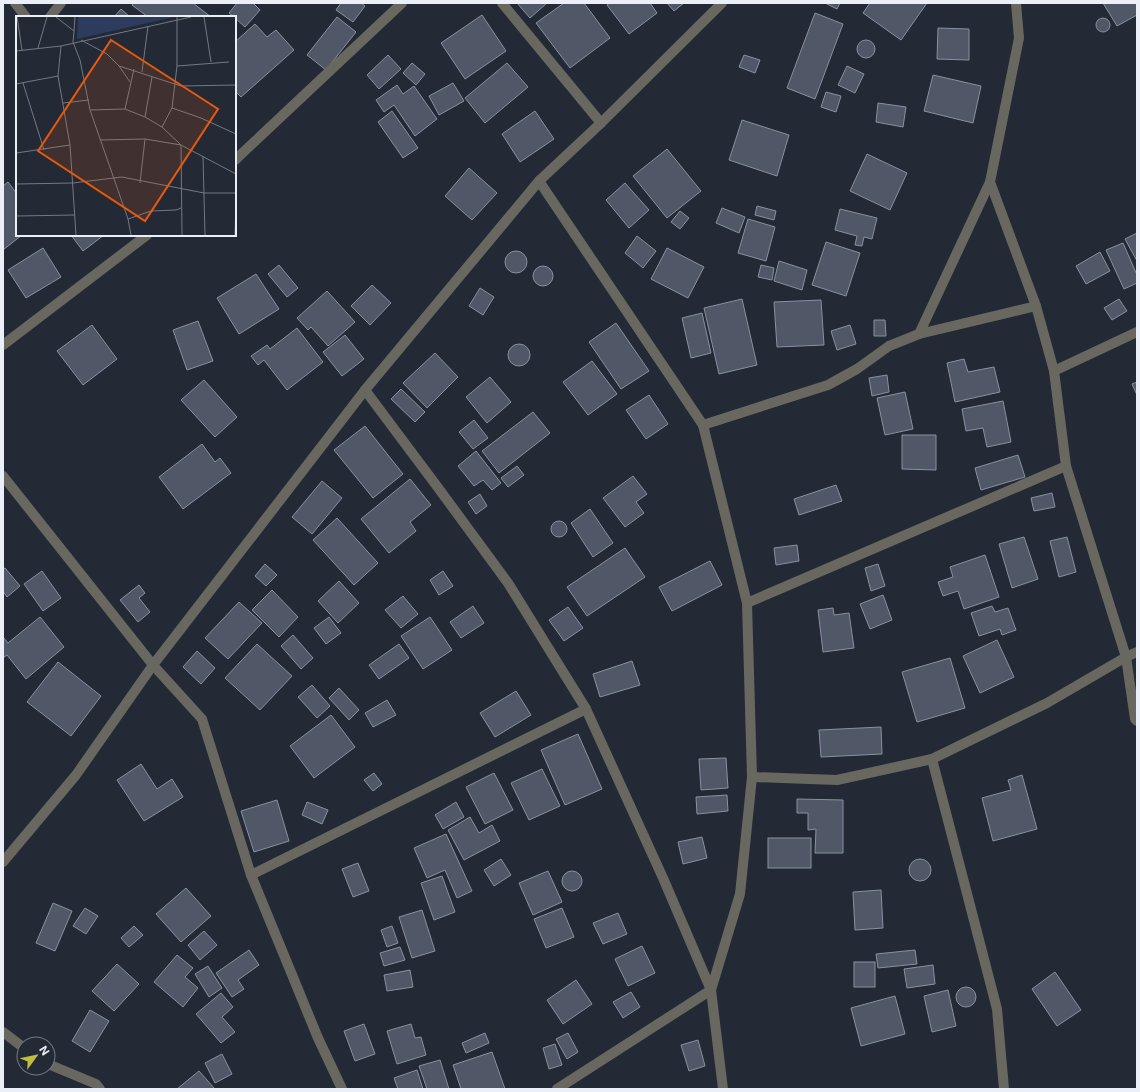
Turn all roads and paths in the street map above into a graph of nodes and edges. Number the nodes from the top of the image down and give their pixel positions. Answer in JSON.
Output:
{"nodes":[{"id":1,"x":15,"y":3,"type":"edge"},
{"id":2,"x":61,"y":3,"type":"edge"},
{"id":3,"x":402,"y":3,"type":"edge"},
{"id":4,"x":502,"y":3,"type":"edge"},
{"id":5,"x":722,"y":3,"type":"edge"},
{"id":6,"x":1016,"y":3,"type":"edge"},
{"id":7,"x":25,"y":16,"type":"edge"},
{"id":8,"x":51,"y":16,"type":"edge"},
{"id":9,"x":601,"y":123,"type":"junction"},
{"id":10,"x":236,"y":159,"type":"edge"},
{"id":11,"x":539,"y":181,"type":"junction"},
{"id":12,"x":990,"y":182,"type":"junction"},
{"id":13,"x":146,"y":236,"type":"edge"},
{"id":14,"x":1036,"y":306,"type":"junction"},
{"id":15,"x":1137,"y":332,"type":"edge"},
{"id":16,"x":919,"y":334,"type":"junction"},
{"id":17,"x":3,"y":345,"type":"edge"},
{"id":18,"x":1054,"y":371,"type":"junction"},
{"id":19,"x":364,"y":390,"type":"junction"},
{"id":20,"x":703,"y":425,"type":"junction"},
{"id":21,"x":1066,"y":466,"type":"junction"},
{"id":22,"x":3,"y":476,"type":"edge"},
{"id":23,"x":747,"y":603,"type":"junction"},
{"id":24,"x":1137,"y":652,"type":"edge"},
{"id":25,"x":1126,"y":657,"type":"junction"},
{"id":26,"x":153,"y":664,"type":"junction"},
{"id":27,"x":586,"y":708,"type":"junction"},
{"id":28,"x":1137,"y":721,"type":"edge"},
{"id":29,"x":932,"y":759,"type":"junction"},
{"id":30,"x":752,"y":777,"type":"junction"},
{"id":31,"x":3,"y":862,"type":"edge"},
{"id":32,"x":251,"y":875,"type":"junction"},
{"id":33,"x":711,"y":990,"type":"junction"},
{"id":34,"x":3,"y":1032,"type":"edge"},
{"id":35,"x":16,"y":1042,"type":"edge"},
{"id":36,"x":56,"y":1067,"type":"edge"},
{"id":37,"x":100,"y":1089,"type":"edge"},
{"id":38,"x":342,"y":1089,"type":"edge"},
{"id":39,"x":557,"y":1089,"type":"edge"},
{"id":40,"x":724,"y":1089,"type":"edge"},
{"id":41,"x":1004,"y":1089,"type":"edge"}],
"edges":[{"from":1,"to":7,"type":"street"},
{"from":2,"to":8,"type":"street"},
{"from":3,"to":10,"type":"street"},
{"from":4,"to":9,"type":"street"},
{"from":5,"to":9,"type":"street"},
{"from":6,"to":12,"type":"street"},
{"from":9,"to":11,"type":"street"},
{"from":11,"to":19,"type":"street"},
{"from":11,"to":20,"type":"street"},
{"from":12,"to":14,"type":"street"},
{"from":12,"to":16,"type":"street"},
{"from":13,"to":17,"type":"street"},
{"from":14,"to":16,"type":"street"},
{"from":14,"to":18,"type":"street"},
{"from":15,"to":18,"type":"street"},
{"from":16,"to":20,"type":"street"},
{"from":18,"to":21,"type":"street"},
{"from":19,"to":26,"type":"street"},
{"from":19,"to":27,"type":"street"},
{"from":20,"to":23,"type":"street"},
{"from":21,"to":23,"type":"street"},
{"from":21,"to":25,"type":"street"},
{"from":22,"to":26,"type":"street"},
{"from":23,"to":30,"type":"street"},
{"from":24,"to":25,"type":"street"},
{"from":25,"to":28,"type":"street"},
{"from":25,"to":29,"type":"street"},
{"from":26,"to":31,"type":"street"},
{"from":26,"to":32,"type":"street"},
{"from":27,"to":32,"type":"street"},
{"from":27,"to":33,"type":"street"},
{"from":29,"to":30,"type":"street"},
{"from":29,"to":41,"type":"street"},
{"from":30,"to":33,"type":"street"},
{"from":32,"to":38,"type":"street"},
{"from":33,"to":39,"type":"street"},
{"from":33,"to":40,"type":"street"},
{"from":34,"to":35,"type":"street"},
{"from":36,"to":37,"type":"street"}]}
